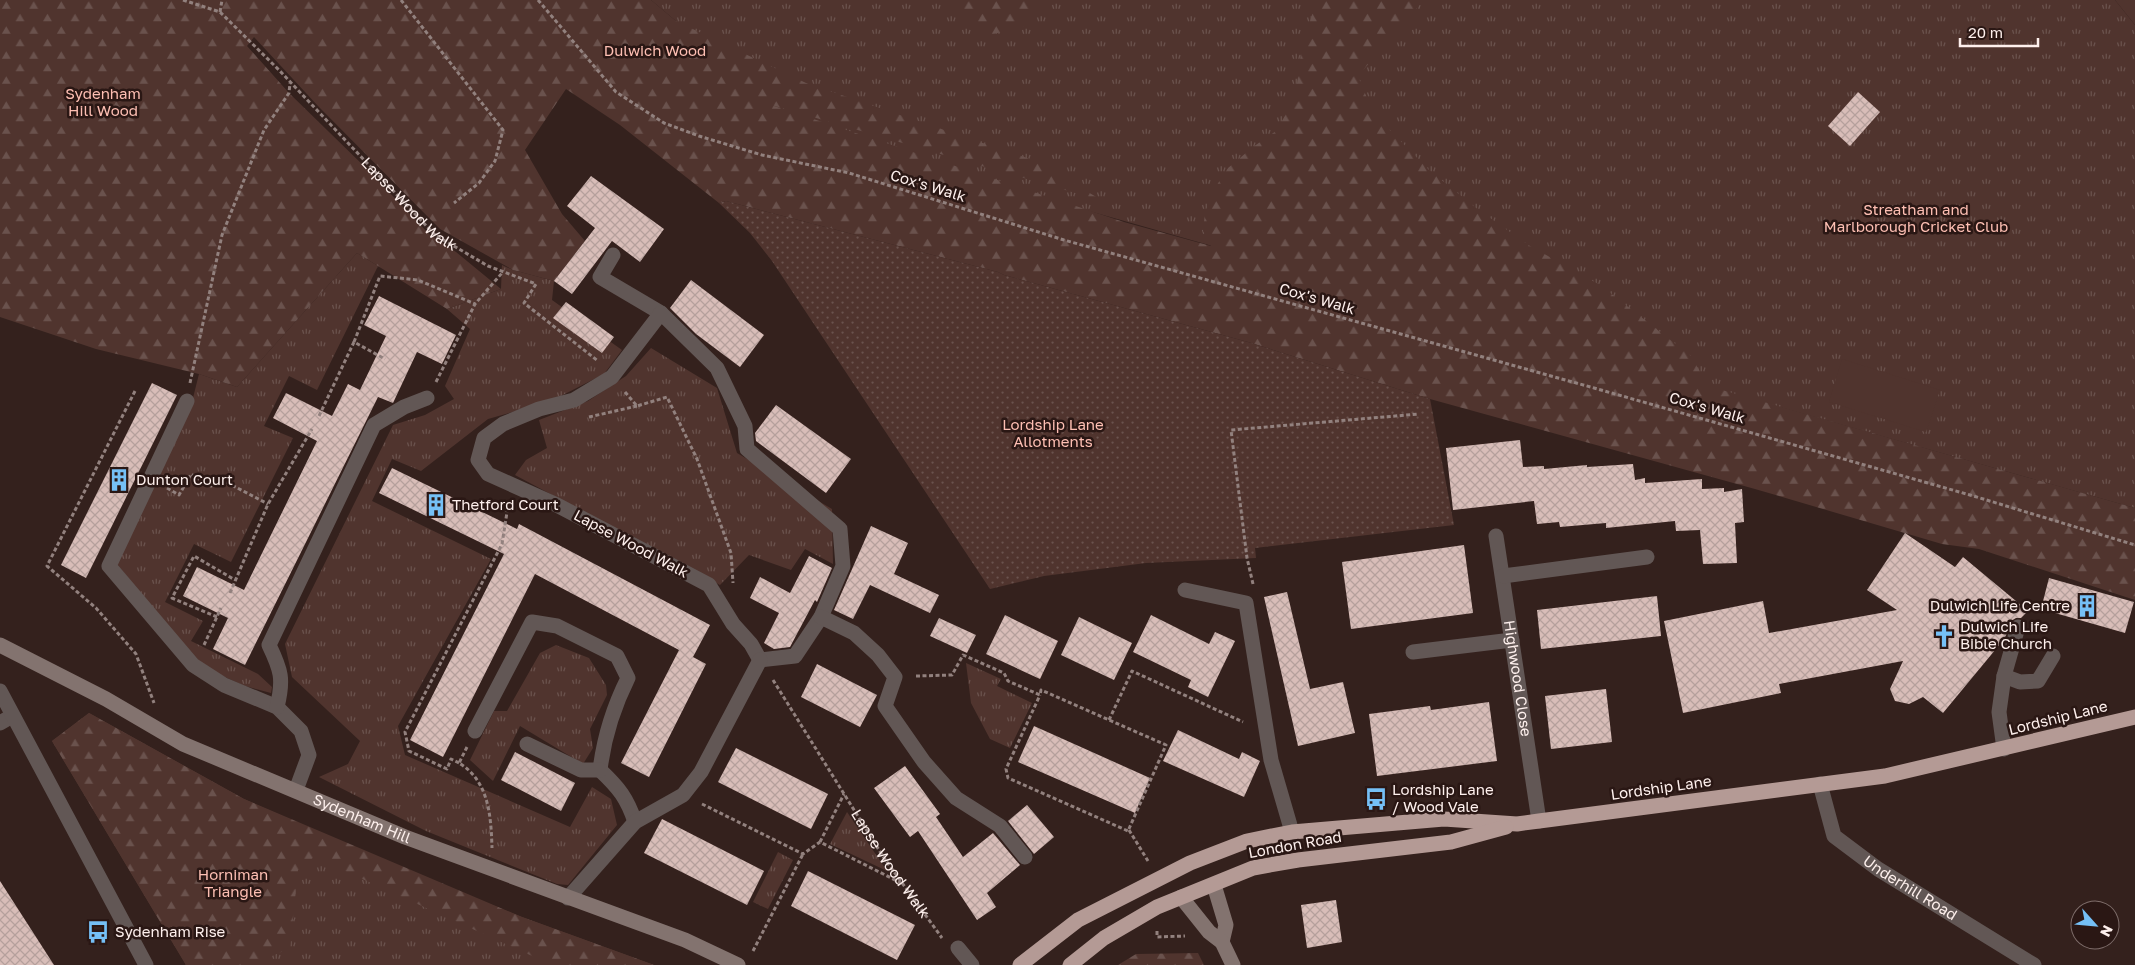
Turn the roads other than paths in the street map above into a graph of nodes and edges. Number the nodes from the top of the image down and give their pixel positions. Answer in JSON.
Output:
{"nodes":[{"id":1,"x":613,"y":254,"type":"dead end"},
{"id":2,"x":661,"y":313,"type":"junction"},
{"id":3,"x":427,"y":398,"type":"road end"},
{"id":4,"x":187,"y":401,"type":"road end"},
{"id":5,"x":1496,"y":536,"type":"dead end"},
{"id":6,"x":1647,"y":557,"type":"dead end"},
{"id":7,"x":1502,"y":576,"type":"junction"},
{"id":8,"x":1186,"y":590,"type":"dead end"},
{"id":9,"x":822,"y":617,"type":"junction"},
{"id":10,"x":2018,"y":627,"type":"dead end"},
{"id":11,"x":1512,"y":640,"type":"junction"},
{"id":12,"x":0,"y":645,"type":"edge"},
{"id":13,"x":1412,"y":652,"type":"dead end"},
{"id":14,"x":2053,"y":656,"type":"dead end"},
{"id":15,"x":760,"y":660,"type":"junction"},
{"id":16,"x":2004,"y":676,"type":"junction"},
{"id":17,"x":0,"y":690,"type":"edge"},
{"id":18,"x":277,"y":707,"type":"junction"},
{"id":19,"x":2135,"y":717,"type":"edge"},
{"id":20,"x":6,"y":720,"type":"edge"},
{"id":21,"x":475,"y":731,"type":"road end"},
{"id":22,"x":527,"y":744,"type":"dead end"},
{"id":23,"x":2004,"y":749,"type":"junction"},
{"id":24,"x":600,"y":770,"type":"junction"},
{"id":25,"x":1820,"y":784,"type":"junction"},
{"id":26,"x":296,"y":790,"type":"junction"},
{"id":27,"x":635,"y":822,"type":"junction"},
{"id":28,"x":1539,"y":822,"type":"junction"},
{"id":29,"x":1517,"y":824,"type":"junction"},
{"id":30,"x":1292,"y":832,"type":"junction"},
{"id":31,"x":1025,"y":857,"type":"dead end"},
{"id":32,"x":1214,"y":885,"type":"junction"},
{"id":33,"x":1181,"y":897,"type":"junction"},
{"id":34,"x":568,"y":898,"type":"junction"},
{"id":35,"x":1222,"y":942,"type":"junction"},
{"id":36,"x":953,"y":947,"type":"road end"},
{"id":37,"x":744,"y":961,"type":"edge"},
{"id":38,"x":146,"y":965,"type":"edge"},
{"id":39,"x":972,"y":965,"type":"edge"},
{"id":40,"x":1020,"y":965,"type":"edge"},
{"id":41,"x":1070,"y":965,"type":"edge"},
{"id":42,"x":1233,"y":965,"type":"edge"},
{"id":43,"x":2034,"y":965,"type":"edge"}],
"edges":[{"from":1,"to":2,"type":"street"},
{"from":2,"to":9,"type":"street"},
{"from":2,"to":15,"type":"street","name":"Lapse Wood Walk"},
{"from":3,"to":18,"type":"street"},
{"from":4,"to":18,"type":"street"},
{"from":5,"to":7,"type":"street","name":"Highwood Close"},
{"from":6,"to":7,"type":"street"},
{"from":7,"to":11,"type":"street","name":"Highwood Close"},
{"from":8,"to":30,"type":"street"},
{"from":9,"to":15,"type":"street"},
{"from":9,"to":31,"type":"street"},
{"from":10,"to":16,"type":"street"},
{"from":11,"to":13,"type":"street"},
{"from":11,"to":28,"type":"street","name":"Highwood Close"},
{"from":12,"to":26,"type":"street","name":"Sydenham Hill"},
{"from":14,"to":16,"type":"street"},
{"from":15,"to":27,"type":"street"},
{"from":16,"to":23,"type":"street"},
{"from":17,"to":20,"type":"street"},
{"from":18,"to":26,"type":"street"},
{"from":19,"to":23,"type":"highway","name":"Lordship Lane"},
{"from":20,"to":38,"type":"street"},
{"from":21,"to":24,"type":"street"},
{"from":22,"to":24,"type":"street"},
{"from":23,"to":25,"type":"highway","name":"Lordship Lane"},
{"from":24,"to":27,"type":"street"},
{"from":25,"to":28,"type":"highway","name":"Lordship Lane"},
{"from":25,"to":43,"type":"street","name":"Underhill Road"},
{"from":26,"to":34,"type":"street","name":"Sydenham Hill"},
{"from":27,"to":34,"type":"street"},
{"from":28,"to":29,"type":"highway","name":"Lordship Lane"},
{"from":29,"to":30,"type":"highway","name":"Lordship Lane"},
{"from":29,"to":32,"type":"highway","name":"London Road"},
{"from":30,"to":40,"type":"highway","name":"Lordship Lane"},
{"from":32,"to":33,"type":"highway","name":"London Road"},
{"from":32,"to":35,"type":"street"},
{"from":33,"to":35,"type":"street"},
{"from":33,"to":41,"type":"highway","name":"London Road"},
{"from":34,"to":37,"type":"street","name":"Sydenham Hill"},
{"from":35,"to":42,"type":"street"},
{"from":36,"to":39,"type":"street"}]}
